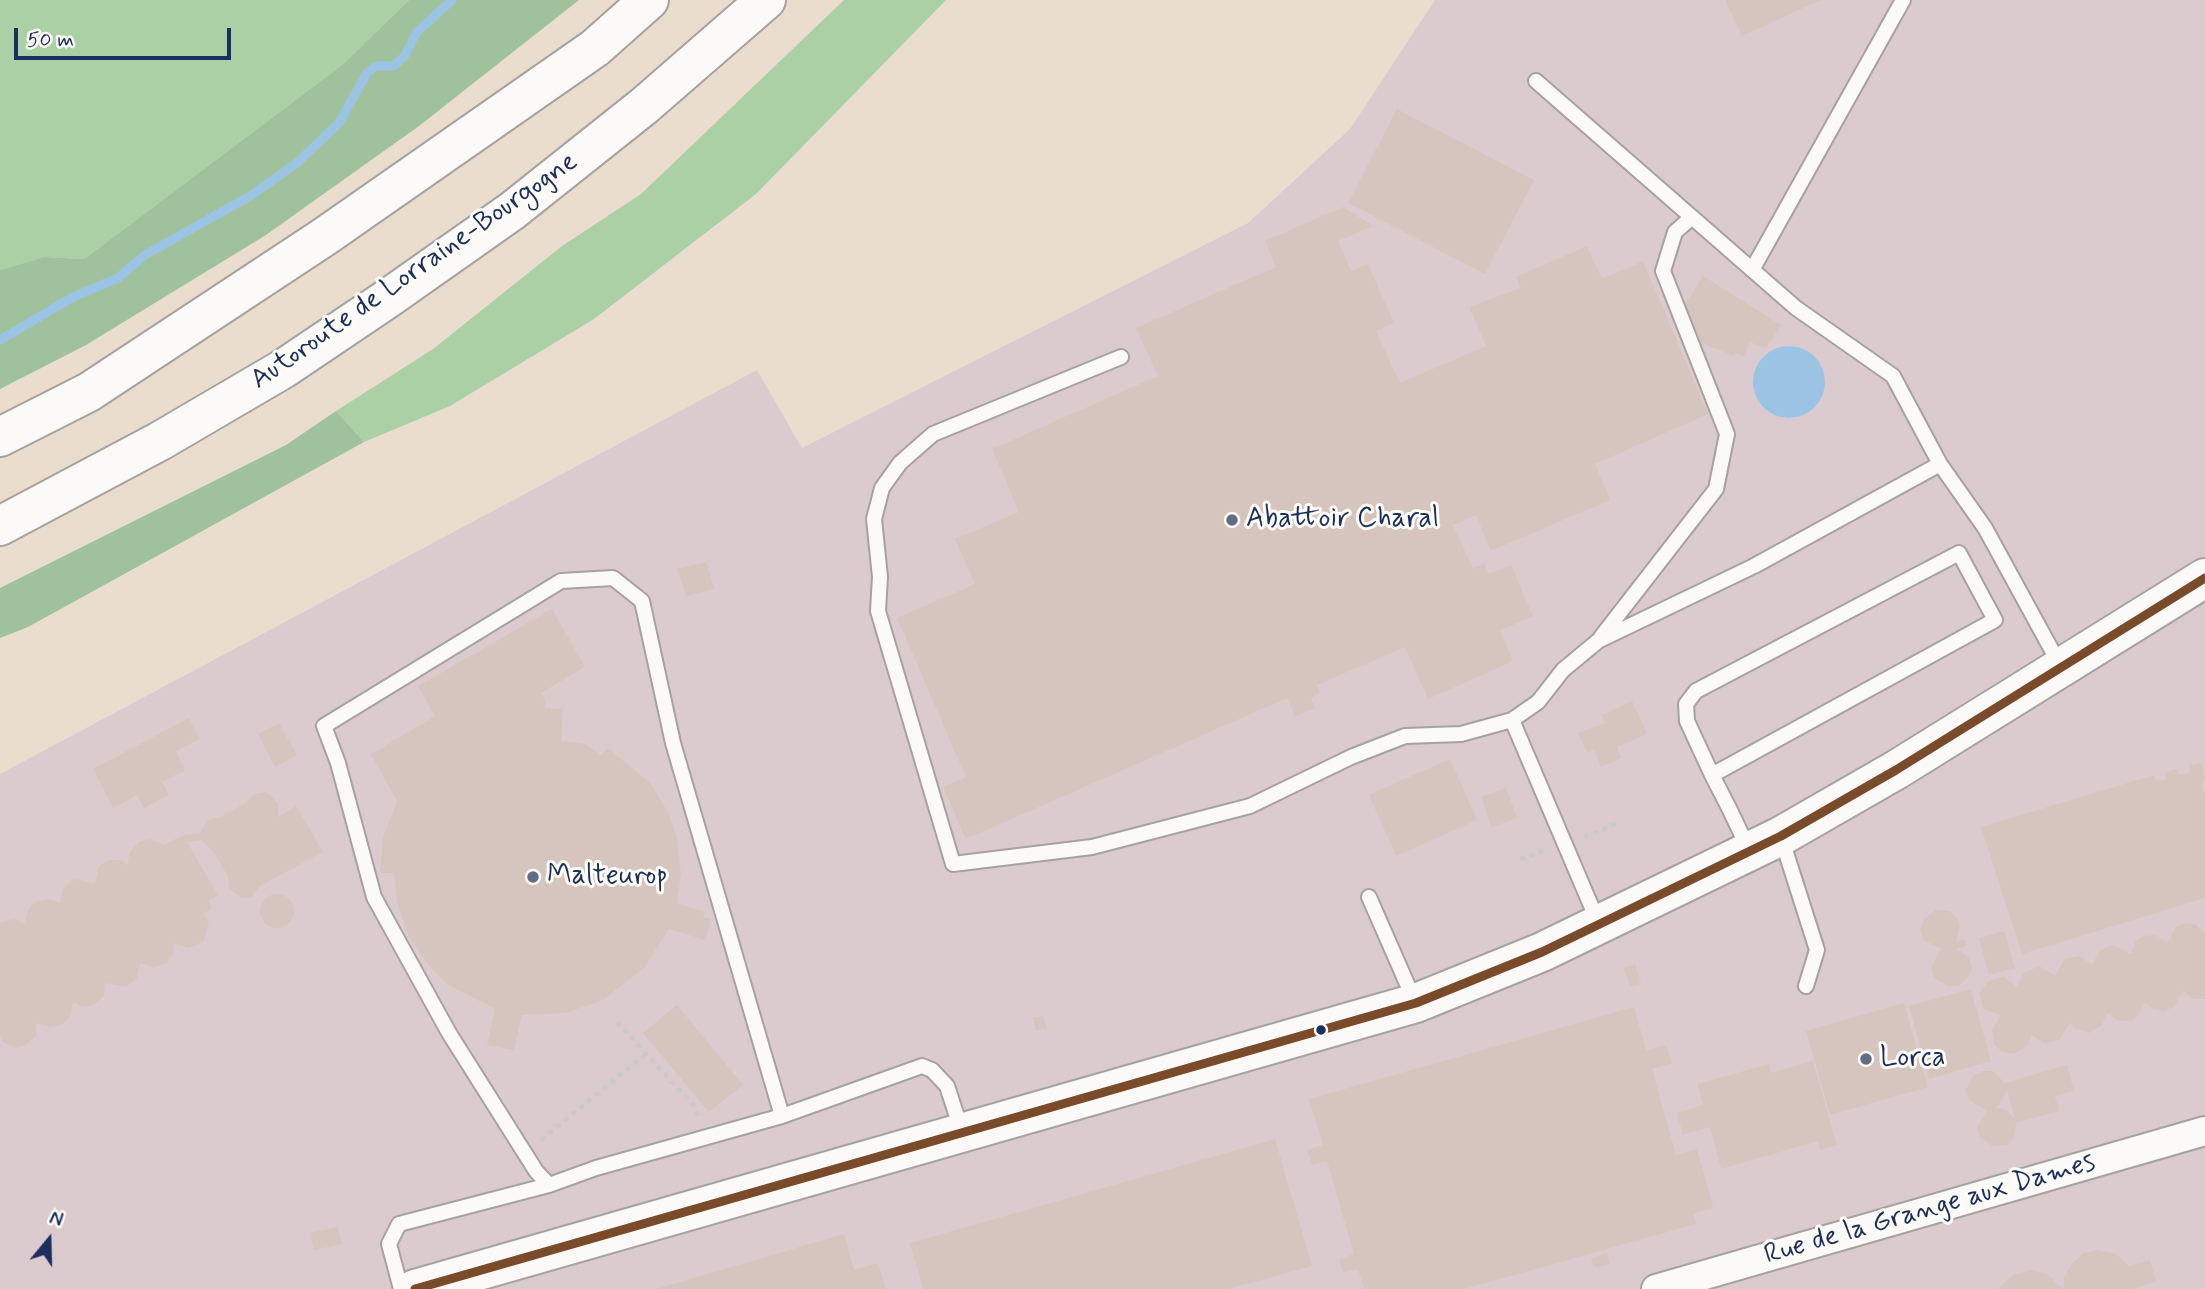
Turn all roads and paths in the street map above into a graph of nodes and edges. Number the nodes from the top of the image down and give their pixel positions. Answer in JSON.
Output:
{"nodes":[{"id":1,"x":649,"y":0,"type":"edge"},
{"id":2,"x":766,"y":0,"type":"edge"},
{"id":3,"x":1903,"y":0,"type":"edge"},
{"id":4,"x":1536,"y":81,"type":"dead end"},
{"id":5,"x":1692,"y":217,"type":"junction"},
{"id":6,"x":1752,"y":270,"type":"junction"},
{"id":7,"x":1121,"y":357,"type":"dead end"},
{"id":8,"x":0,"y":437,"type":"edge"},
{"id":9,"x":1940,"y":464,"type":"junction"},
{"id":10,"x":0,"y":526,"type":"edge"},
{"id":11,"x":2205,"y":578,"type":"edge"},
{"id":12,"x":1598,"y":641,"type":"junction"},
{"id":13,"x":2061,"y":669,"type":"junction"},
{"id":14,"x":1513,"y":720,"type":"junction"},
{"id":15,"x":1712,"y":775,"type":"junction"},
{"id":16,"x":1765,"y":844,"type":"junction"},
{"id":17,"x":1369,"y":897,"type":"dead end"},
{"id":18,"x":1599,"y":925,"type":"junction"},
{"id":19,"x":1806,"y":986,"type":"dead end"},
{"id":20,"x":1416,"y":1003,"type":"junction"},
{"id":21,"x":617,"y":1022,"type":"dead end"},
{"id":22,"x":647,"y":1053,"type":"junction"},
{"id":23,"x":782,"y":1116,"type":"junction"},
{"id":24,"x":2205,"y":1131,"type":"edge"},
{"id":25,"x":962,"y":1132,"type":"junction"},
{"id":26,"x":705,"y":1137,"type":"junction"},
{"id":27,"x":524,"y":1153,"type":"junction"},
{"id":28,"x":549,"y":1185,"type":"junction"},
{"id":29,"x":401,"y":1289,"type":"edge"},
{"id":30,"x":415,"y":1289,"type":"edge"},
{"id":31,"x":1656,"y":1289,"type":"edge"}],
"edges":[{"from":1,"to":8,"type":"main road"},
{"from":2,"to":10,"type":"main road","name":"Autoroute de Lorraine-Bourgogne"},
{"from":3,"to":6,"type":"lane"},
{"from":4,"to":5,"type":"lane"},
{"from":5,"to":6,"type":"lane"},
{"from":5,"to":12,"type":"lane"},
{"from":6,"to":9,"type":"lane"},
{"from":7,"to":14,"type":"lane"},
{"from":9,"to":12,"type":"lane"},
{"from":9,"to":13,"type":"lane"},
{"from":11,"to":13,"type":"main road"},
{"from":12,"to":14,"type":"lane"},
{"from":13,"to":16,"type":"main road"},
{"from":14,"to":18,"type":"lane"},
{"from":15,"to":15,"type":"lane"},
{"from":15,"to":16,"type":"lane"},
{"from":16,"to":18,"type":"main road"},
{"from":16,"to":19,"type":"lane"},
{"from":17,"to":20,"type":"lane"},
{"from":18,"to":20,"type":"main road"},
{"from":20,"to":25,"type":"main road"},
{"from":21,"to":22,"type":"path"},
{"from":22,"to":26,"type":"path"},
{"from":22,"to":27,"type":"path"},
{"from":23,"to":25,"type":"lane"},
{"from":23,"to":26,"type":"lane"},
{"from":23,"to":27,"type":"lane"},
{"from":24,"to":31,"type":"street","name":"Rue de la Grange aux Dames"},
{"from":25,"to":30,"type":"main road"},
{"from":26,"to":28,"type":"lane"},
{"from":27,"to":28,"type":"lane"},
{"from":28,"to":29,"type":"lane"}]}
